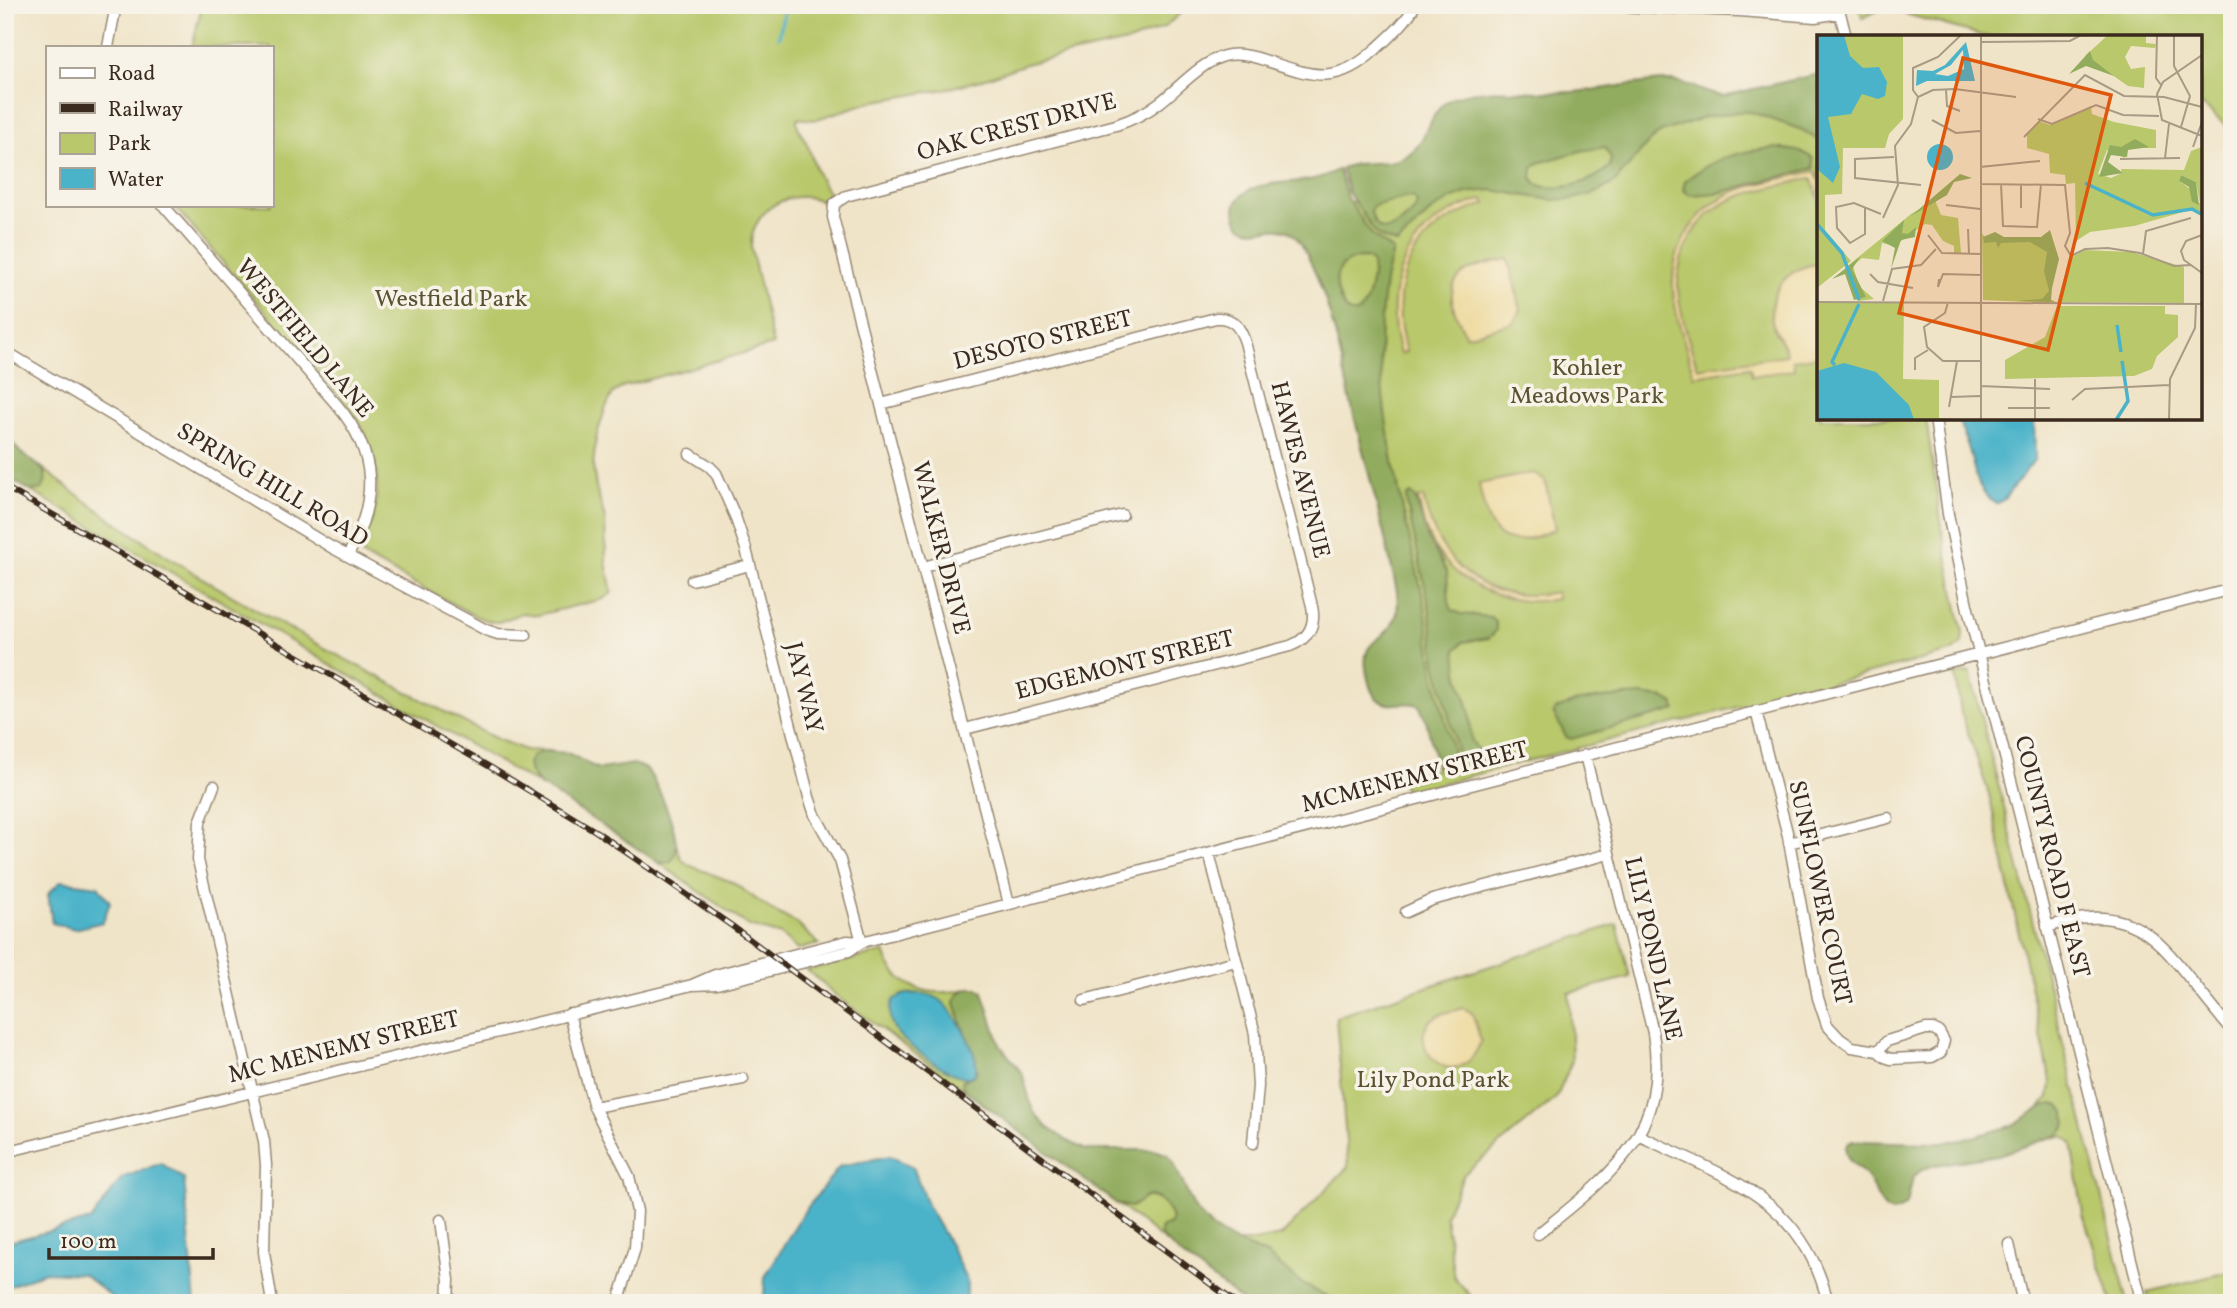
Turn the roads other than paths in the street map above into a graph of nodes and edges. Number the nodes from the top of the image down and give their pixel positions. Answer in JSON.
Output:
{"nodes":[{"id":1,"x":116,"y":5,"type":"edge"},
{"id":2,"x":1415,"y":5,"type":"edge"},
{"id":3,"x":1589,"y":5,"type":"edge"},
{"id":4,"x":1839,"y":9,"type":"edge"},
{"id":5,"x":1846,"y":35,"type":"edge"},
{"id":6,"x":107,"y":46,"type":"edge"},
{"id":7,"x":835,"y":203,"type":"joint"},
{"id":8,"x":164,"y":206,"type":"edge"},
{"id":9,"x":1216,"y":318,"type":"joint"},
{"id":10,"x":5,"y":351,"type":"edge"},
{"id":11,"x":881,"y":404,"type":"junction"},
{"id":12,"x":1935,"y":420,"type":"edge"},
{"id":13,"x":690,"y":454,"type":"dead end"},
{"id":14,"x":1122,"y":515,"type":"dead end"},
{"id":15,"x":348,"y":556,"type":"junction"},
{"id":16,"x":750,"y":565,"type":"junction"},
{"id":17,"x":923,"y":567,"type":"junction"},
{"id":18,"x":692,"y":580,"type":"dead end"},
{"id":19,"x":2232,"y":589,"type":"edge"},
{"id":20,"x":526,"y":635,"type":"dead end"},
{"id":21,"x":1296,"y":643,"type":"joint"},
{"id":22,"x":1978,"y":654,"type":"junction"},
{"id":23,"x":1756,"y":711,"type":"junction"},
{"id":24,"x":965,"y":729,"type":"junction"},
{"id":25,"x":1585,"y":755,"type":"junction"},
{"id":26,"x":214,"y":786,"type":"dead end"},
{"id":27,"x":1888,"y":818,"type":"dead end"},
{"id":28,"x":1789,"y":843,"type":"junction"},
{"id":29,"x":1209,"y":853,"type":"junction"},
{"id":30,"x":1609,"y":854,"type":"junction"},
{"id":31,"x":1009,"y":904,"type":"junction"},
{"id":32,"x":1406,"y":912,"type":"dead end"},
{"id":33,"x":2047,"y":927,"type":"junction"},
{"id":34,"x":862,"y":942,"type":"junction"},
{"id":35,"x":1236,"y":961,"type":"junction"},
{"id":36,"x":692,"y":985,"type":"joint"},
{"id":37,"x":1084,"y":1000,"type":"dead end"},
{"id":38,"x":569,"y":1014,"type":"junction"},
{"id":39,"x":2232,"y":1031,"type":"edge"},
{"id":40,"x":1878,"y":1051,"type":"junction"},
{"id":41,"x":743,"y":1079,"type":"dead end"},
{"id":42,"x":253,"y":1091,"type":"junction"},
{"id":43,"x":594,"y":1107,"type":"junction"},
{"id":44,"x":1638,"y":1135,"type":"junction"},
{"id":45,"x":1253,"y":1143,"type":"dead end"},
{"id":46,"x":5,"y":1152,"type":"edge"},
{"id":47,"x":440,"y":1220,"type":"dead end"},
{"id":48,"x":1538,"y":1234,"type":"dead end"},
{"id":49,"x":2009,"y":1244,"type":"dead end"},
{"id":50,"x":272,"y":1303,"type":"edge"},
{"id":51,"x":448,"y":1303,"type":"edge"},
{"id":52,"x":618,"y":1303,"type":"edge"},
{"id":53,"x":1828,"y":1303,"type":"edge"},
{"id":54,"x":2023,"y":1303,"type":"edge"},
{"id":55,"x":2141,"y":1303,"type":"edge"}],
"edges":[{"from":1,"to":6,"type":"street"},
{"from":2,"to":7,"type":"street","name":"OAK CREST DRIVE"},
{"from":3,"to":4,"type":"street"},
{"from":4,"to":5,"type":"street"},
{"from":7,"to":11,"type":"street","name":"WALKER DRIVE"},
{"from":8,"to":15,"type":"street","name":"WESTFIELD LANE"},
{"from":9,"to":11,"type":"street","name":"DESOTO STREET"},
{"from":9,"to":21,"type":"street","name":"HAWES AVENUE"},
{"from":10,"to":15,"type":"street","name":"SPRING HILL ROAD"},
{"from":11,"to":17,"type":"street","name":"WALKER DRIVE"},
{"from":12,"to":22,"type":"street","name":"COUNTY ROAD F EAST"},
{"from":13,"to":16,"type":"street","name":"JAY WAY"},
{"from":14,"to":17,"type":"street"},
{"from":15,"to":20,"type":"street","name":"SPRING HILL ROAD"},
{"from":16,"to":18,"type":"street"},
{"from":16,"to":34,"type":"street","name":"JAY WAY"},
{"from":17,"to":24,"type":"street","name":"WALKER DRIVE"},
{"from":19,"to":22,"type":"street"},
{"from":21,"to":24,"type":"street","name":"EDGEMONT STREET"},
{"from":22,"to":23,"type":"street","name":"MCMENEMY STREET"},
{"from":22,"to":33,"type":"street","name":"COUNTY ROAD F EAST"},
{"from":23,"to":25,"type":"street","name":"MCMENEMY STREET"},
{"from":23,"to":28,"type":"street","name":"SUNFLOWER COURT"},
{"from":24,"to":31,"type":"street","name":"WALKER DRIVE"},
{"from":25,"to":29,"type":"street","name":"MCMENEMY STREET"},
{"from":25,"to":30,"type":"street","name":"LILY POND LANE"},
{"from":26,"to":42,"type":"street"},
{"from":27,"to":28,"type":"street"},
{"from":28,"to":40,"type":"street","name":"SUNFLOWER COURT"},
{"from":29,"to":31,"type":"street","name":"MCMENEMY STREET"},
{"from":29,"to":35,"type":"street"},
{"from":30,"to":32,"type":"street"},
{"from":30,"to":44,"type":"street","name":"LILY POND LANE"},
{"from":31,"to":34,"type":"street","name":"MCMENEMY STREET"},
{"from":33,"to":39,"type":"street"},
{"from":33,"to":55,"type":"street","name":"COUNTY ROAD F EAST"},
{"from":34,"to":36,"type":"street","name":"MCMENEMY STREET"},
{"from":35,"to":37,"type":"street"},
{"from":35,"to":45,"type":"street"},
{"from":36,"to":38,"type":"street","name":"MC MENEMY STREET"},
{"from":38,"to":42,"type":"street","name":"MC MENEMY STREET"},
{"from":38,"to":43,"type":"street"},
{"from":40,"to":40,"type":"street","name":"SUNFLOWER COURT"},
{"from":41,"to":43,"type":"street"},
{"from":42,"to":46,"type":"street","name":"MC MENEMY STREET"},
{"from":42,"to":50,"type":"street"},
{"from":43,"to":52,"type":"street"},
{"from":44,"to":48,"type":"street","name":"LILY POND LANE"},
{"from":44,"to":53,"type":"street"},
{"from":47,"to":51,"type":"street"},
{"from":49,"to":54,"type":"street"}]}
